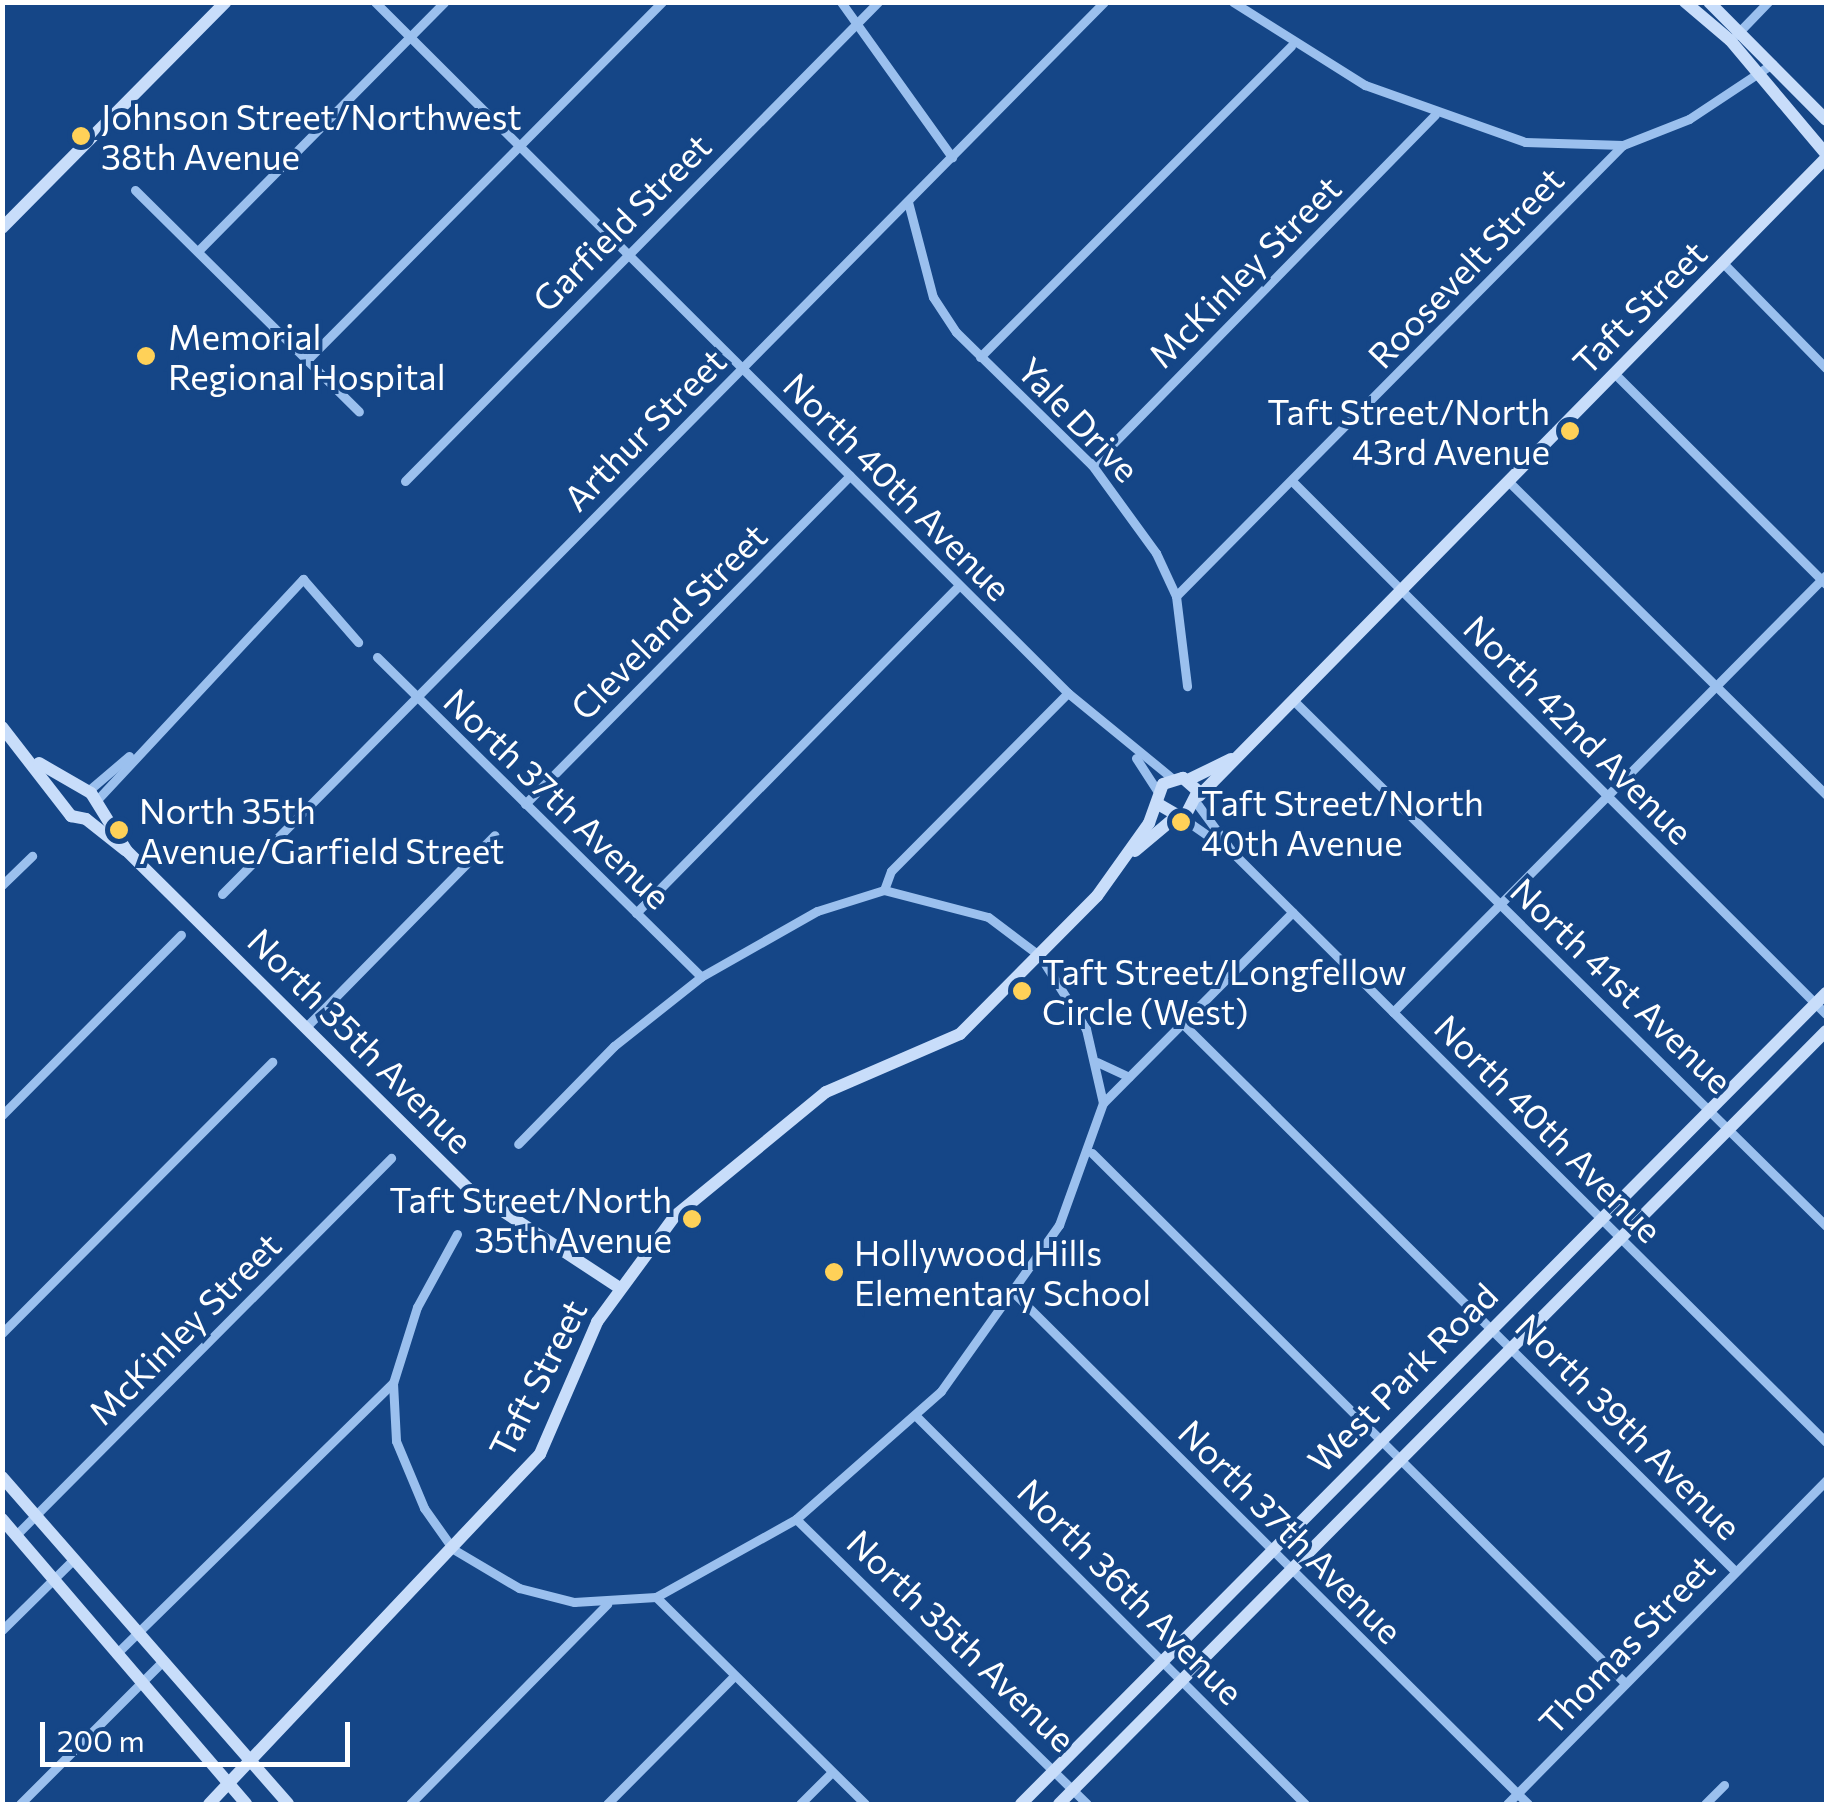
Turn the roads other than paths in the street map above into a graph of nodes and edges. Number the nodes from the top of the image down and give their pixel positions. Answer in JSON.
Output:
{"nodes":[{"id":1,"x":226,"y":2,"type":"edge"},
{"id":2,"x":375,"y":2,"type":"edge"},
{"id":3,"x":444,"y":2,"type":"edge"},
{"id":4,"x":662,"y":2,"type":"edge"},
{"id":5,"x":841,"y":2,"type":"edge"},
{"id":6,"x":878,"y":2,"type":"edge"},
{"id":7,"x":1104,"y":2,"type":"edge"},
{"id":8,"x":1233,"y":2,"type":"edge"},
{"id":9,"x":1685,"y":2,"type":"edge"},
{"id":10,"x":1709,"y":2,"type":"edge"},
{"id":11,"x":1768,"y":2,"type":"edge"},
{"id":12,"x":855,"y":26,"type":"junction"},
{"id":13,"x":1735,"y":35,"type":"junction"},
{"id":14,"x":410,"y":36,"type":"junction"},
{"id":15,"x":1291,"y":46,"type":"junction"},
{"id":16,"x":1772,"y":64,"type":"junction"},
{"id":17,"x":1760,"y":75,"type":"junction"},
{"id":18,"x":1436,"y":116,"type":"junction"},
{"id":19,"x":1826,"y":120,"type":"edge"},
{"id":20,"x":1623,"y":144,"type":"junction"},
{"id":21,"x":520,"y":147,"type":"junction"},
{"id":22,"x":952,"y":156,"type":"junction"},
{"id":23,"x":1826,"y":156,"type":"edge"},
{"id":24,"x":135,"y":190,"type":"dead end"},
{"id":25,"x":908,"y":202,"type":"junction"},
{"id":26,"x":2,"y":228,"type":"edge"},
{"id":27,"x":198,"y":251,"type":"junction"},
{"id":28,"x":628,"y":254,"type":"junction"},
{"id":29,"x":1724,"y":264,"type":"junction"},
{"id":30,"x":980,"y":358,"type":"junction"},
{"id":31,"x":307,"y":360,"type":"junction"},
{"id":32,"x":1826,"y":368,"type":"edge"},
{"id":33,"x":743,"y":370,"type":"junction"},
{"id":34,"x":1616,"y":374,"type":"junction"},
{"id":35,"x":360,"y":412,"type":"dead end"},
{"id":36,"x":1092,"y":465,"type":"junction"},
{"id":37,"x":850,"y":476,"type":"junction"},
{"id":38,"x":405,"y":481,"type":"dead end"},
{"id":39,"x":1293,"y":482,"type":"junction"},
{"id":40,"x":1508,"y":482,"type":"junction"},
{"id":41,"x":1825,"y":579,"type":"edge"},
{"id":42,"x":959,"y":586,"type":"junction"},
{"id":43,"x":1401,"y":590,"type":"junction"},
{"id":44,"x":1176,"y":596,"type":"junction"},
{"id":45,"x":358,"y":642,"type":"dead end"},
{"id":46,"x":377,"y":657,"type":"dead end"},
{"id":47,"x":1716,"y":685,"type":"junction"},
{"id":48,"x":1187,"y":686,"type":"dead end"},
{"id":49,"x":1068,"y":693,"type":"junction"},
{"id":50,"x":417,"y":697,"type":"junction"},
{"id":51,"x":1293,"y":700,"type":"junction"},
{"id":52,"x":2,"y":727,"type":"edge"},
{"id":53,"x":1132,"y":751,"type":"junction"},
{"id":54,"x":1241,"y":753,"type":"junction"},
{"id":55,"x":39,"y":763,"type":"junction"},
{"id":56,"x":1172,"y":778,"type":"junction"},
{"id":57,"x":1188,"y":780,"type":"junction"},
{"id":58,"x":1826,"y":795,"type":"edge"},
{"id":59,"x":1608,"y":796,"type":"junction"},
{"id":60,"x":1158,"y":798,"type":"junction"},
{"id":61,"x":1199,"y":800,"type":"junction"},
{"id":62,"x":66,"y":802,"type":"junction"},
{"id":63,"x":89,"y":802,"type":"junction"},
{"id":64,"x":525,"y":804,"type":"junction"},
{"id":65,"x":1179,"y":819,"type":"junction"},
{"id":66,"x":495,"y":836,"type":"dead end"},
{"id":67,"x":1233,"y":853,"type":"junction"},
{"id":68,"x":32,"y":856,"type":"dead end"},
{"id":69,"x":1122,"y":863,"type":"junction"},
{"id":70,"x":2,"y":885,"type":"edge"},
{"id":71,"x":884,"y":890,"type":"junction"},
{"id":72,"x":222,"y":894,"type":"dead end"},
{"id":73,"x":1500,"y":904,"type":"junction"},
{"id":74,"x":636,"y":912,"type":"junction"},
{"id":75,"x":1293,"y":912,"type":"junction"},
{"id":76,"x":181,"y":935,"type":"dead end"},
{"id":77,"x":1040,"y":956,"type":"junction"},
{"id":78,"x":701,"y":977,"type":"junction"},
{"id":79,"x":1823,"y":1004,"type":"edge"},
{"id":80,"x":1393,"y":1012,"type":"junction"},
{"id":81,"x":1184,"y":1025,"type":"junction"},
{"id":82,"x":306,"y":1027,"type":"junction"},
{"id":83,"x":1826,"y":1032,"type":"edge"},
{"id":84,"x":272,"y":1062,"type":"dead end"},
{"id":85,"x":1097,"y":1062,"type":"junction"},
{"id":86,"x":1129,"y":1077,"type":"junction"},
{"id":87,"x":1102,"y":1103,"type":"junction"},
{"id":88,"x":1710,"y":1110,"type":"junction"},
{"id":89,"x":2,"y":1115,"type":"edge"},
{"id":90,"x":1730,"y":1130,"type":"junction"},
{"id":91,"x":518,"y":1144,"type":"dead end"},
{"id":92,"x":1092,"y":1153,"type":"junction"},
{"id":93,"x":391,"y":1158,"type":"dead end"},
{"id":94,"x":1602,"y":1219,"type":"junction"},
{"id":95,"x":1826,"y":1226,"type":"edge"},
{"id":96,"x":457,"y":1234,"type":"dead end"},
{"id":97,"x":1622,"y":1239,"type":"junction"},
{"id":98,"x":618,"y":1287,"type":"junction"},
{"id":99,"x":1016,"y":1295,"type":"junction"},
{"id":100,"x":1492,"y":1329,"type":"junction"},
{"id":101,"x":2,"y":1333,"type":"edge"},
{"id":102,"x":1512,"y":1348,"type":"junction"},
{"id":103,"x":394,"y":1382,"type":"junction"},
{"id":104,"x":918,"y":1417,"type":"junction"},
{"id":105,"x":1383,"y":1438,"type":"junction"},
{"id":106,"x":1826,"y":1442,"type":"edge"},
{"id":107,"x":1403,"y":1458,"type":"junction"},
{"id":108,"x":2,"y":1477,"type":"edge"},
{"id":109,"x":1826,"y":1480,"type":"edge"},
{"id":110,"x":36,"y":1516,"type":"junction"},
{"id":111,"x":796,"y":1518,"type":"junction"},
{"id":112,"x":2,"y":1519,"type":"edge"},
{"id":113,"x":16,"y":1536,"type":"junction"},
{"id":114,"x":453,"y":1548,"type":"junction"},
{"id":115,"x":1272,"y":1551,"type":"junction"},
{"id":116,"x":73,"y":1560,"type":"junction"},
{"id":117,"x":1292,"y":1571,"type":"junction"},
{"id":118,"x":1735,"y":1571,"type":"junction"},
{"id":119,"x":53,"y":1580,"type":"junction"},
{"id":120,"x":656,"y":1596,"type":"junction"},
{"id":121,"x":607,"y":1604,"type":"junction"},
{"id":122,"x":2,"y":1630,"type":"edge"},
{"id":123,"x":136,"y":1635,"type":"junction"},
{"id":124,"x":116,"y":1654,"type":"junction"},
{"id":125,"x":1164,"y":1661,"type":"junction"},
{"id":126,"x":161,"y":1663,"type":"junction"},
{"id":127,"x":734,"y":1676,"type":"junction"},
{"id":128,"x":1183,"y":1681,"type":"junction"},
{"id":129,"x":141,"y":1683,"type":"junction"},
{"id":130,"x":1626,"y":1683,"type":"junction"},
{"id":131,"x":248,"y":1763,"type":"junction"},
{"id":132,"x":1054,"y":1772,"type":"junction"},
{"id":133,"x":831,"y":1773,"type":"junction"},
{"id":134,"x":1724,"y":1785,"type":"dead end"},
{"id":135,"x":226,"y":1786,"type":"junction"},
{"id":136,"x":1073,"y":1791,"type":"junction"},
{"id":137,"x":1517,"y":1794,"type":"junction"},
{"id":138,"x":20,"y":1804,"type":"edge"},
{"id":139,"x":209,"y":1804,"type":"edge"},
{"id":140,"x":246,"y":1804,"type":"edge"},
{"id":141,"x":288,"y":1804,"type":"edge"},
{"id":142,"x":410,"y":1804,"type":"edge"},
{"id":143,"x":606,"y":1804,"type":"edge"},
{"id":144,"x":800,"y":1804,"type":"edge"},
{"id":145,"x":865,"y":1804,"type":"edge"},
{"id":146,"x":1021,"y":1804,"type":"edge"},
{"id":147,"x":1060,"y":1804,"type":"edge"},
{"id":148,"x":1087,"y":1804,"type":"edge"},
{"id":149,"x":1305,"y":1804,"type":"edge"},
{"id":150,"x":1506,"y":1804,"type":"edge"},
{"id":151,"x":1528,"y":1804,"type":"edge"},
{"id":152,"x":1705,"y":1804,"type":"edge"}],
"edges":[{"from":1,"to":26,"type":"street"},
{"from":2,"to":14,"type":"street","name":"North 40th Avenue"},
{"from":3,"to":14,"type":"street"},
{"from":4,"to":21,"type":"street"},
{"from":5,"to":12,"type":"street"},
{"from":6,"to":12,"type":"street","name":"Garfield Street"},
{"from":7,"to":22,"type":"street","name":"Arthur Street"},
{"from":8,"to":15,"type":"street"},
{"from":9,"to":13,"type":"street"},
{"from":10,"to":13,"type":"street"},
{"from":11,"to":13,"type":"street"},
{"from":12,"to":22,"type":"street"},
{"from":12,"to":28,"type":"street","name":"Garfield Street"},
{"from":13,"to":16,"type":"street"},
{"from":13,"to":17,"type":"street"},
{"from":14,"to":21,"type":"street","name":"North 40th Avenue"},
{"from":14,"to":27,"type":"street"},
{"from":15,"to":18,"type":"street"},
{"from":15,"to":30,"type":"street"},
{"from":16,"to":17,"type":"street"},
{"from":16,"to":19,"type":"street"},
{"from":17,"to":20,"type":"street"},
{"from":17,"to":23,"type":"street"},
{"from":18,"to":20,"type":"street"},
{"from":18,"to":36,"type":"street","name":"McKinley Street"},
{"from":20,"to":39,"type":"street","name":"Roosevelt Street"},
{"from":21,"to":28,"type":"street","name":"North 40th Avenue"},
{"from":21,"to":31,"type":"street"},
{"from":22,"to":25,"type":"street","name":"Arthur Street"},
{"from":23,"to":29,"type":"street","name":"Taft Street"},
{"from":24,"to":27,"type":"street"},
{"from":25,"to":30,"type":"street","name":"Yale Drive"},
{"from":25,"to":33,"type":"street","name":"Arthur Street"},
{"from":27,"to":31,"type":"street"},
{"from":28,"to":33,"type":"street","name":"North 40th Avenue"},
{"from":28,"to":38,"type":"street","name":"Garfield Street"},
{"from":29,"to":32,"type":"street"},
{"from":29,"to":34,"type":"street","name":"Taft Street"},
{"from":30,"to":36,"type":"street","name":"Yale Drive"},
{"from":31,"to":35,"type":"street"},
{"from":33,"to":37,"type":"street","name":"North 40th Avenue"},
{"from":33,"to":50,"type":"street","name":"Arthur Street"},
{"from":34,"to":40,"type":"street","name":"Taft Street"},
{"from":34,"to":41,"type":"street"},
{"from":36,"to":44,"type":"street","name":"Yale Drive"},
{"from":37,"to":42,"type":"street","name":"North 40th Avenue"},
{"from":37,"to":64,"type":"street","name":"Cleveland Street"},
{"from":39,"to":43,"type":"street","name":"North 42nd Avenue"},
{"from":39,"to":44,"type":"street","name":"Roosevelt Street"},
{"from":40,"to":43,"type":"street","name":"Taft Street"},
{"from":40,"to":47,"type":"street"},
{"from":41,"to":47,"type":"street"},
{"from":42,"to":49,"type":"street","name":"North 40th Avenue"},
{"from":42,"to":74,"type":"street"},
{"from":43,"to":51,"type":"street","name":"Taft Street"},
{"from":43,"to":59,"type":"street","name":"North 42nd Avenue"},
{"from":44,"to":48,"type":"street","name":"Yale Drive"},
{"from":45,"to":63,"type":"street"},
{"from":46,"to":50,"type":"street","name":"North 37th Avenue"},
{"from":47,"to":58,"type":"street"},
{"from":47,"to":59,"type":"street"},
{"from":49,"to":53,"type":"street","name":"North 40th Avenue"},
{"from":49,"to":71,"type":"street"},
{"from":50,"to":64,"type":"street","name":"North 37th Avenue"},
{"from":50,"to":72,"type":"street","name":"Arthur Street"},
{"from":51,"to":54,"type":"street","name":"Taft Street"},
{"from":51,"to":73,"type":"street","name":"North 41st Avenue"},
{"from":52,"to":55,"type":"street","name":"North 35th Avenue"},
{"from":53,"to":56,"type":"street","name":"North 40th Avenue"},
{"from":53,"to":60,"type":"street","name":"North 40th Avenue"},
{"from":54,"to":57,"type":"street","name":"Taft Street"},
{"from":54,"to":61,"type":"street","name":"Taft Street"},
{"from":55,"to":62,"type":"street","name":"North 35th Avenue"},
{"from":55,"to":63,"type":"street","name":"North 35th Avenue"},
{"from":56,"to":57,"type":"street"},
{"from":56,"to":60,"type":"street","name":"Taft Street"},
{"from":57,"to":61,"type":"street"},
{"from":59,"to":73,"type":"street"},
{"from":59,"to":79,"type":"street","name":"North 42nd Avenue"},
{"from":60,"to":65,"type":"street"},
{"from":60,"to":69,"type":"street","name":"Taft Street"},
{"from":61,"to":65,"type":"street","name":"Taft Street"},
{"from":61,"to":67,"type":"street","name":"North 40th Avenue"},
{"from":62,"to":63,"type":"street"},
{"from":62,"to":63,"type":"street","name":"North 35th Avenue"},
{"from":63,"to":82,"type":"street","name":"North 35th Avenue"},
{"from":64,"to":74,"type":"street","name":"North 37th Avenue"},
{"from":65,"to":67,"type":"street","name":"North 40th Avenue"},
{"from":65,"to":69,"type":"street","name":"Taft Street"},
{"from":66,"to":82,"type":"street"},
{"from":67,"to":75,"type":"street","name":"North 40th Avenue"},
{"from":68,"to":70,"type":"street"},
{"from":69,"to":77,"type":"street","name":"Taft Street"},
{"from":71,"to":77,"type":"street"},
{"from":71,"to":78,"type":"street"},
{"from":73,"to":80,"type":"street"},
{"from":73,"to":88,"type":"street","name":"North 41st Avenue"},
{"from":74,"to":78,"type":"street","name":"North 37th Avenue"},
{"from":75,"to":80,"type":"street","name":"North 40th Avenue"},
{"from":75,"to":81,"type":"street"},
{"from":76,"to":89,"type":"street"},
{"from":77,"to":85,"type":"street"},
{"from":77,"to":98,"type":"street","name":"Taft Street"},
{"from":78,"to":91,"type":"street"},
{"from":79,"to":88,"type":"street","name":"West Park Road"},
{"from":80,"to":94,"type":"street","name":"North 40th Avenue"},
{"from":81,"to":86,"type":"street"},
{"from":81,"to":100,"type":"street","name":"North 39th Avenue"},
{"from":82,"to":98,"type":"street","name":"North 35th Avenue"},
{"from":83,"to":90,"type":"street","name":"West Park Road"},
{"from":84,"to":101,"type":"street"},
{"from":85,"to":86,"type":"street"},
{"from":85,"to":87,"type":"street"},
{"from":86,"to":87,"type":"street"},
{"from":87,"to":92,"type":"street"},
{"from":88,"to":90,"type":"street","name":"North 41st Avenue"},
{"from":88,"to":94,"type":"street","name":"West Park Road"},
{"from":90,"to":95,"type":"street","name":"North 41st Avenue"},
{"from":90,"to":97,"type":"street","name":"West Park Road"},
{"from":92,"to":99,"type":"street"},
{"from":92,"to":105,"type":"street"},
{"from":93,"to":110,"type":"street","name":"McKinley Street"},
{"from":94,"to":97,"type":"street","name":"North 40th Avenue"},
{"from":94,"to":100,"type":"street","name":"West Park Road"},
{"from":96,"to":103,"type":"street"},
{"from":97,"to":102,"type":"street","name":"West Park Road"},
{"from":97,"to":106,"type":"street","name":"North 40th Avenue"},
{"from":98,"to":114,"type":"street","name":"Taft Street"},
{"from":99,"to":104,"type":"street"},
{"from":99,"to":115,"type":"street","name":"North 37th Avenue"},
{"from":100,"to":102,"type":"street","name":"North 39th Avenue"},
{"from":100,"to":105,"type":"street","name":"West Park Road"},
{"from":102,"to":107,"type":"street","name":"West Park Road"},
{"from":102,"to":118,"type":"street","name":"North 39th Avenue"},
{"from":103,"to":114,"type":"street"},
{"from":103,"to":123,"type":"street"},
{"from":104,"to":111,"type":"street"},
{"from":104,"to":125,"type":"street","name":"North 36th Avenue"},
{"from":105,"to":107,"type":"street"},
{"from":105,"to":115,"type":"street","name":"West Park Road"},
{"from":107,"to":117,"type":"street","name":"West Park Road"},
{"from":107,"to":130,"type":"street"},
{"from":108,"to":110,"type":"street"},
{"from":109,"to":118,"type":"street","name":"Thomas Street"},
{"from":110,"to":113,"type":"street","name":"McKinley Street"},
{"from":110,"to":116,"type":"street"},
{"from":111,"to":120,"type":"street"},
{"from":111,"to":132,"type":"street","name":"North 35th Avenue"},
{"from":112,"to":113,"type":"street"},
{"from":113,"to":119,"type":"street"},
{"from":114,"to":121,"type":"street"},
{"from":114,"to":131,"type":"street","name":"Taft Street"},
{"from":115,"to":117,"type":"street","name":"North 37th Avenue"},
{"from":115,"to":125,"type":"street","name":"West Park Road"},
{"from":116,"to":119,"type":"street"},
{"from":116,"to":123,"type":"street"},
{"from":117,"to":128,"type":"street","name":"West Park Road"},
{"from":117,"to":137,"type":"street","name":"North 37th Avenue"},
{"from":118,"to":130,"type":"street","name":"Thomas Street"},
{"from":119,"to":122,"type":"street"},
{"from":119,"to":124,"type":"street"},
{"from":120,"to":121,"type":"street"},
{"from":120,"to":127,"type":"street"},
{"from":121,"to":142,"type":"street"},
{"from":123,"to":124,"type":"street"},
{"from":123,"to":126,"type":"street"},
{"from":124,"to":129,"type":"street"},
{"from":125,"to":128,"type":"street","name":"North 36th Avenue"},
{"from":125,"to":132,"type":"street","name":"West Park Road"},
{"from":126,"to":129,"type":"street"},
{"from":126,"to":131,"type":"street"},
{"from":127,"to":133,"type":"street"},
{"from":127,"to":143,"type":"street"},
{"from":128,"to":136,"type":"street","name":"West Park Road"},
{"from":128,"to":149,"type":"street","name":"North 36th Avenue"},
{"from":129,"to":135,"type":"street"},
{"from":129,"to":138,"type":"street"},
{"from":130,"to":137,"type":"street","name":"Thomas Street"},
{"from":131,"to":135,"type":"street","name":"Taft Street"},
{"from":131,"to":141,"type":"street"},
{"from":132,"to":136,"type":"street","name":"North 35th Avenue"},
{"from":132,"to":146,"type":"street","name":"West Park Road"},
{"from":133,"to":144,"type":"street"},
{"from":133,"to":145,"type":"street"},
{"from":134,"to":152,"type":"street"},
{"from":135,"to":139,"type":"street","name":"Taft Street"},
{"from":135,"to":140,"type":"street"},
{"from":136,"to":147,"type":"street","name":"West Park Road"},
{"from":136,"to":148,"type":"street","name":"North 35th Avenue"},
{"from":137,"to":150,"type":"street","name":"Thomas Street"},
{"from":137,"to":151,"type":"street","name":"North 37th Avenue"}]}
